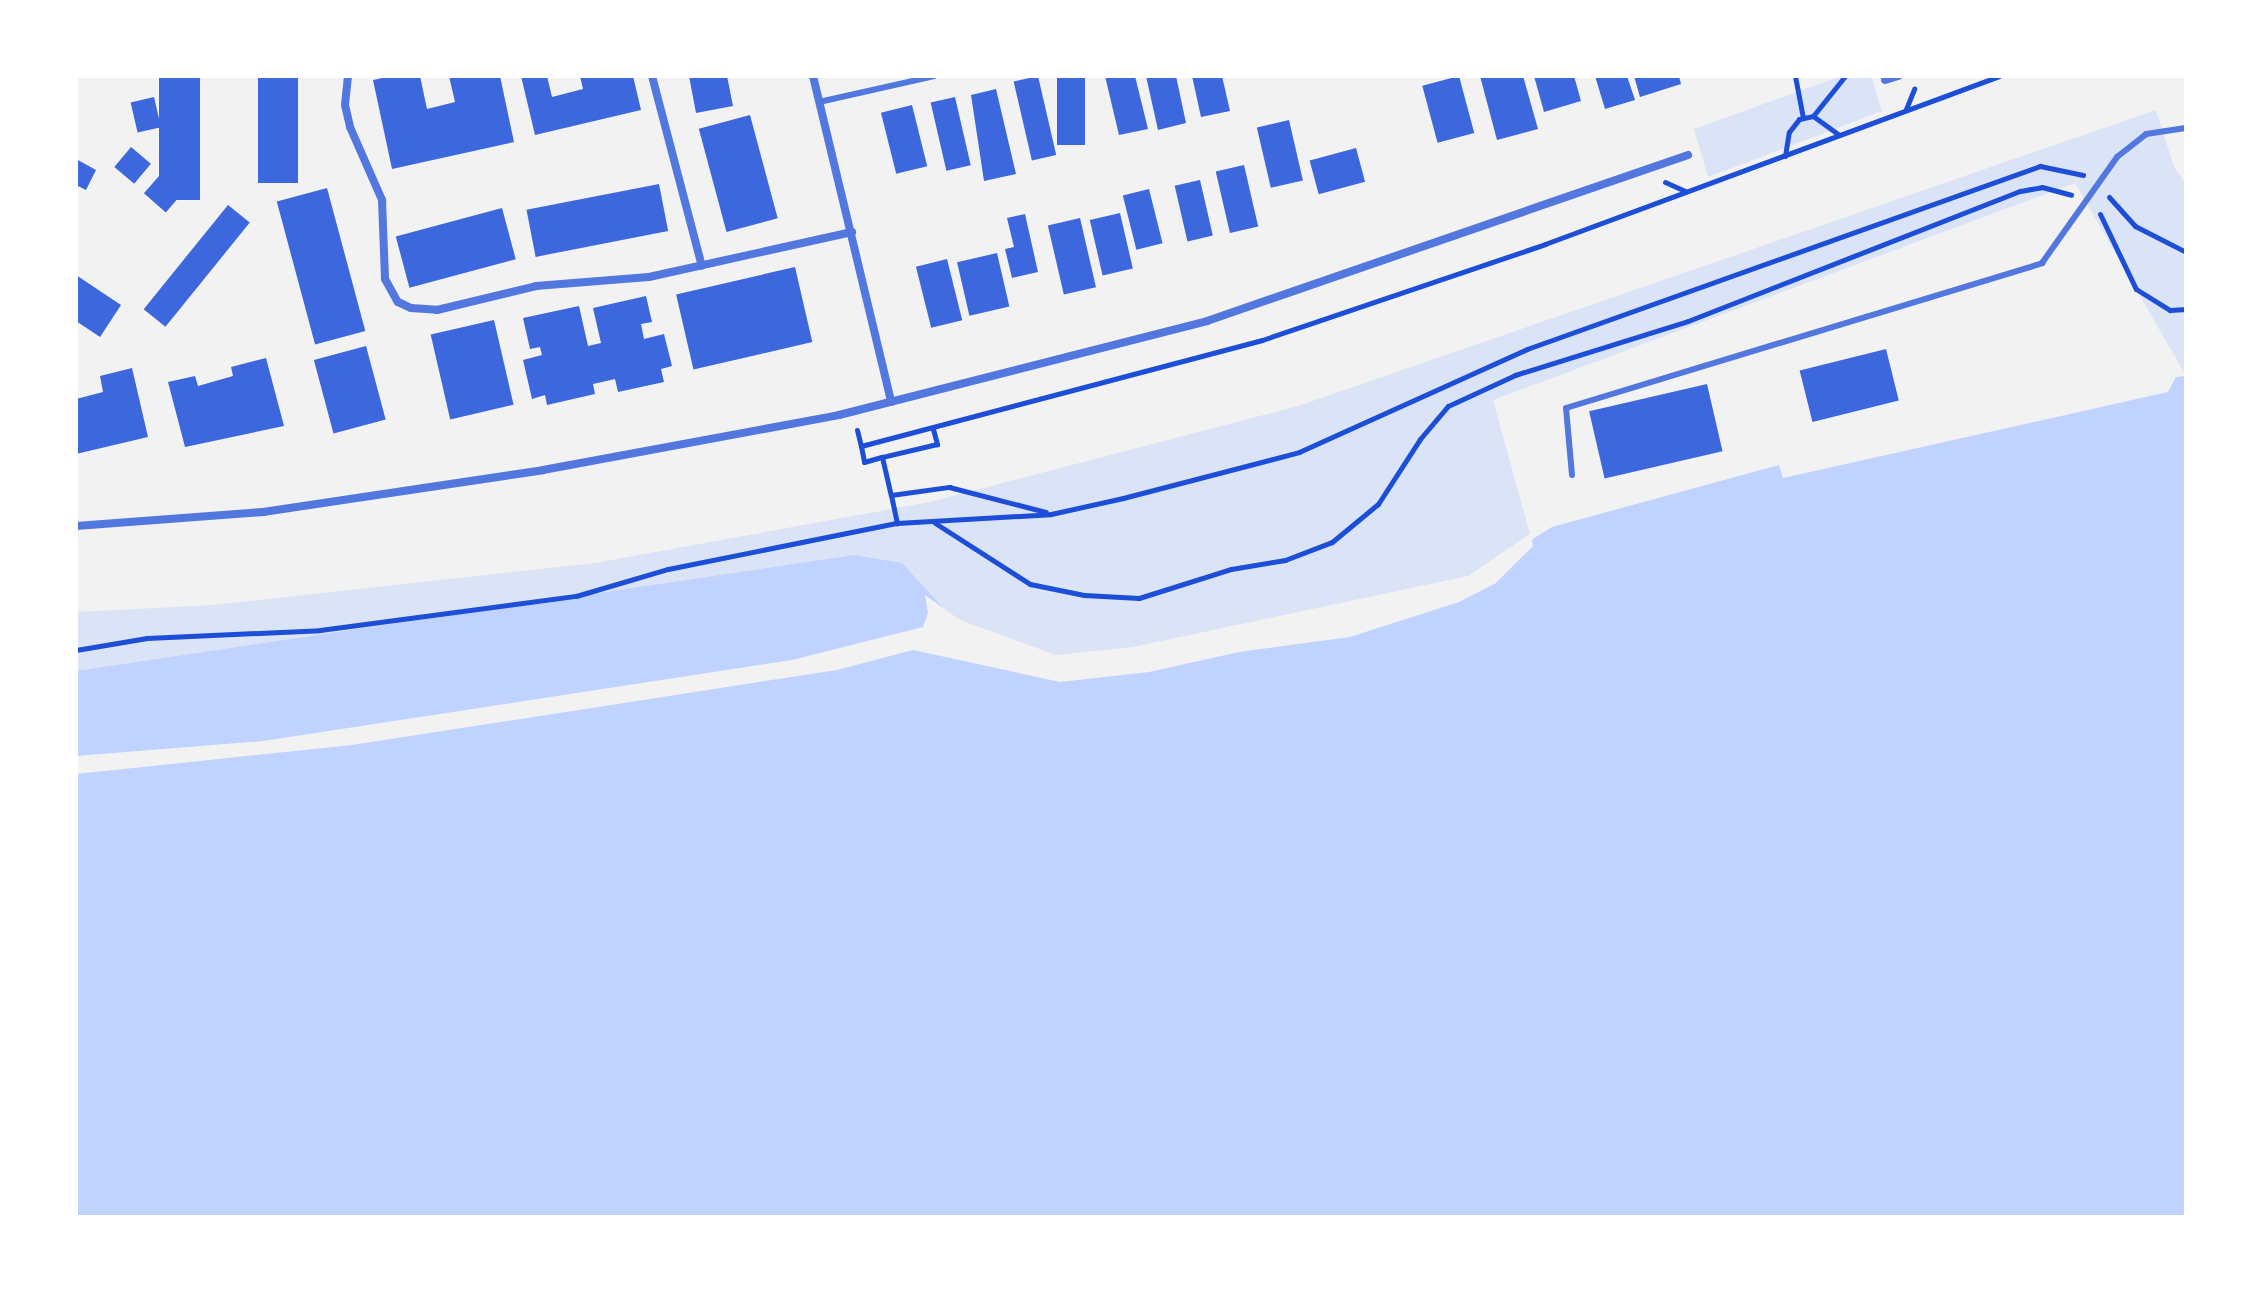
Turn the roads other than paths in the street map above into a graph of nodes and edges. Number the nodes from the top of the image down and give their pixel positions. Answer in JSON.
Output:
{"nodes":[{"id":1,"x":348,"y":76,"type":"edge"},
{"id":2,"x":652,"y":76,"type":"edge"},
{"id":3,"x":813,"y":76,"type":"edge"},
{"id":4,"x":934,"y":76,"type":"edge"},
{"id":5,"x":1898,"y":76,"type":"edge"},
{"id":6,"x":1885,"y":80,"type":"dead end"},
{"id":7,"x":819,"y":102,"type":"junction"},
{"id":8,"x":2186,"y":128,"type":"edge"},
{"id":9,"x":1688,"y":155,"type":"dead end"},
{"id":10,"x":852,"y":232,"type":"junction"},
{"id":11,"x":702,"y":266,"type":"junction"},
{"id":12,"x":891,"y":402,"type":"junction"},
{"id":13,"x":1572,"y":475,"type":"dead end"},
{"id":14,"x":76,"y":526,"type":"edge"}],
"edges":[{"from":1,"to":11,"type":"street"},
{"from":2,"to":11,"type":"street"},
{"from":3,"to":7,"type":"street"},
{"from":4,"to":7,"type":"lane"},
{"from":5,"to":6,"type":"street"},
{"from":7,"to":10,"type":"street"},
{"from":8,"to":13,"type":"lane"},
{"from":9,"to":12,"type":"street"},
{"from":10,"to":11,"type":"street"},
{"from":10,"to":12,"type":"street"},
{"from":12,"to":14,"type":"street"}]}
